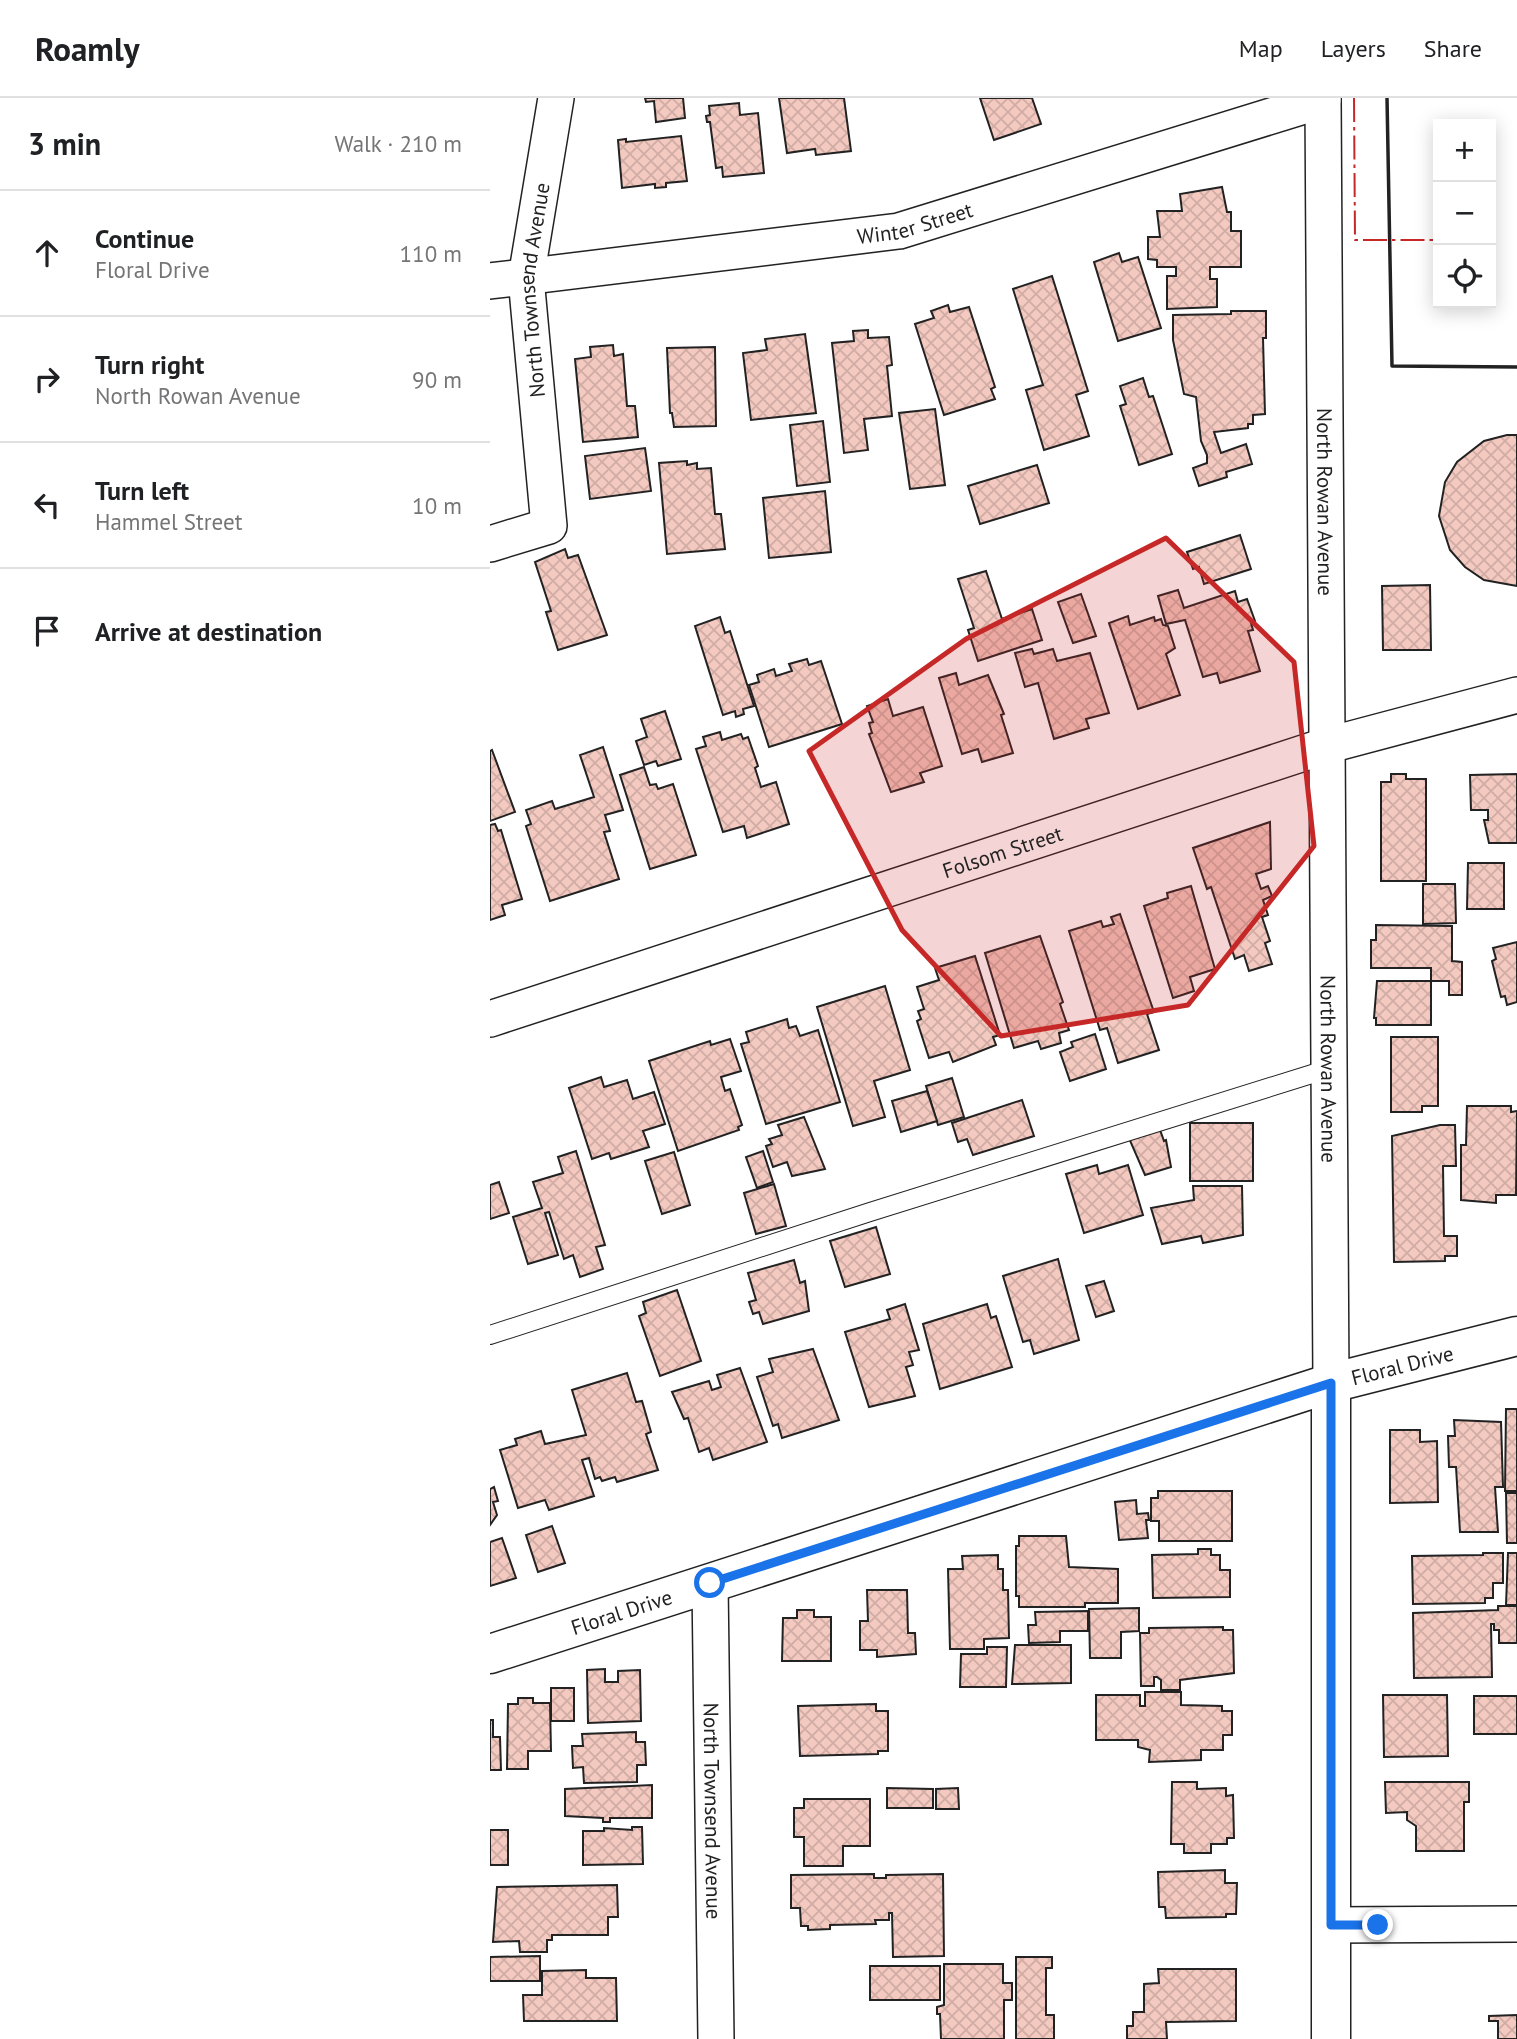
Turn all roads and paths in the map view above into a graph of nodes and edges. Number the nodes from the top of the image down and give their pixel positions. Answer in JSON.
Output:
{"nodes":[{"id":1,"x":556,"y":98,"type":"edge"},
{"id":2,"x":1323,"y":99,"type":"edge"},
{"id":3,"x":526,"y":278,"type":"junction"},
{"id":4,"x":490,"y":281,"type":"edge"},
{"id":5,"x":490,"y":544,"type":"edge"},
{"id":6,"x":1517,"y":695,"type":"edge"},
{"id":7,"x":1325,"y":746,"type":"junction"},
{"id":8,"x":490,"y":1019,"type":"edge"},
{"id":9,"x":1328,"y":1069,"type":"junction"},
{"id":10,"x":490,"y":1335,"type":"edge"},
{"id":11,"x":1517,"y":1336,"type":"edge"},
{"id":12,"x":1331,"y":1383,"type":"junction"},
{"id":13,"x":710,"y":1583,"type":"junction"},
{"id":14,"x":490,"y":1654,"type":"edge"},
{"id":15,"x":1517,"y":1924,"type":"edge"},
{"id":16,"x":1331,"y":1925,"type":"junction"},
{"id":17,"x":716,"y":2039,"type":"edge"},
{"id":18,"x":1331,"y":2039,"type":"edge"}],
"edges":[{"from":1,"to":3,"type":"street","name":"North Townsend Avenue"},
{"from":2,"to":3,"type":"street","name":"Winter Street"},
{"from":2,"to":7,"type":"street","name":"North Rowan Avenue"},
{"from":3,"to":4,"type":"street","name":"Winter Street"},
{"from":3,"to":5,"type":"street","name":"North Townsend Avenue"},
{"from":6,"to":7,"type":"street","name":"Folsom Street"},
{"from":7,"to":8,"type":"street","name":"Folsom Street"},
{"from":7,"to":9,"type":"street","name":"North Rowan Avenue"},
{"from":9,"to":10,"type":"lane"},
{"from":9,"to":12,"type":"street","name":"North Rowan Avenue"},
{"from":11,"to":12,"type":"street","name":"Floral Drive"},
{"from":12,"to":13,"type":"street","name":"Floral Drive"},
{"from":12,"to":16,"type":"street","name":"North Rowan Avenue"},
{"from":13,"to":14,"type":"street","name":"Floral Drive"},
{"from":13,"to":17,"type":"street","name":"North Townsend Avenue"},
{"from":15,"to":16,"type":"street"},
{"from":16,"to":18,"type":"street","name":"North Rowan Avenue"}]}
